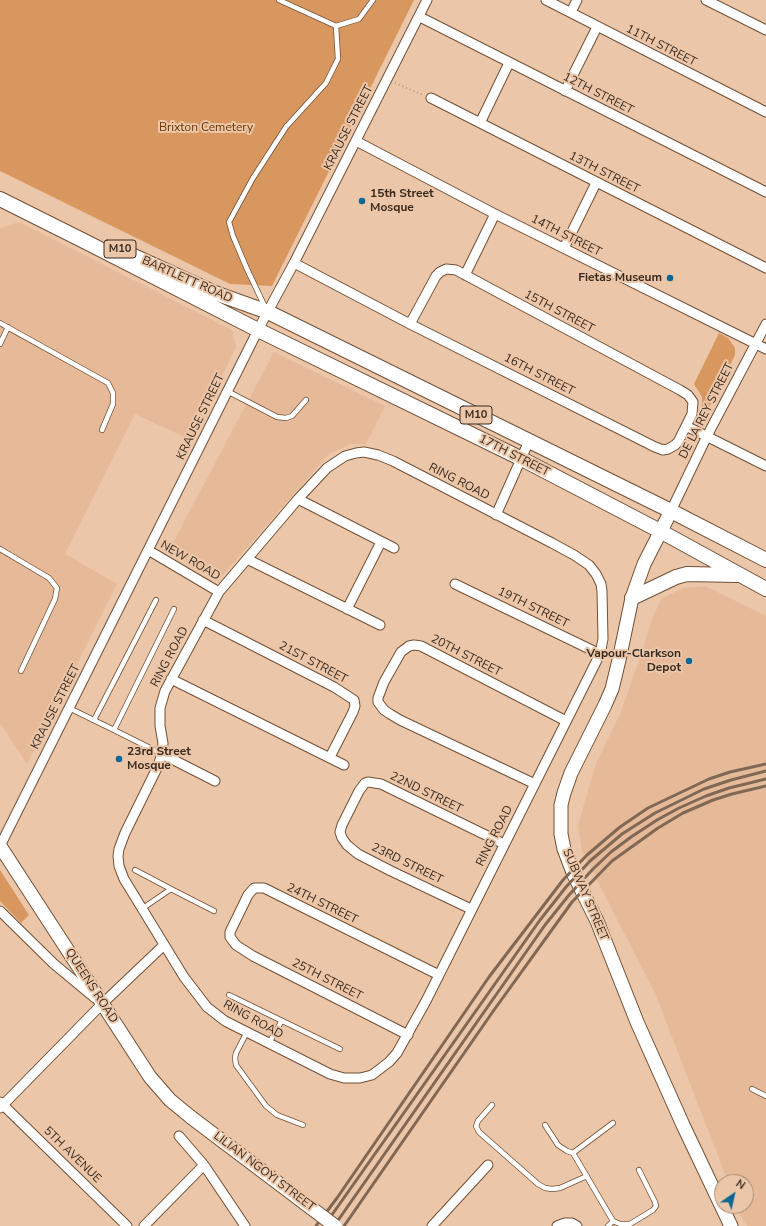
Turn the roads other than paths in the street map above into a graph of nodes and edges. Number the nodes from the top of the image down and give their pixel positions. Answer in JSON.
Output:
{"nodes":[{"id":1,"x":279,"y":0,"type":"edge"},
{"id":2,"x":373,"y":0,"type":"edge"},
{"id":3,"x":427,"y":0,"type":"edge"},
{"id":4,"x":546,"y":0,"type":"edge"},
{"id":5,"x":577,"y":0,"type":"edge"},
{"id":6,"x":706,"y":0,"type":"edge"},
{"id":7,"x":571,"y":12,"type":"junction"},
{"id":8,"x":420,"y":17,"type":"junction"},
{"id":9,"x":336,"y":26,"type":"junction"},
{"id":10,"x":597,"y":27,"type":"junction"},
{"id":11,"x":766,"y":30,"type":"edge"},
{"id":12,"x":509,"y":63,"type":"junction"},
{"id":13,"x":565,"y":91,"type":"junction"},
{"id":14,"x":431,"y":98,"type":"road end"},
{"id":15,"x":766,"y":112,"type":"edge"},
{"id":16,"x":480,"y":123,"type":"junction"},
{"id":17,"x":356,"y":141,"type":"junction"},
{"id":18,"x":596,"y":183,"type":"junction"},
{"id":19,"x":0,"y":191,"type":"edge"},
{"id":20,"x":766,"y":192,"type":"edge"},
{"id":21,"x":0,"y":199,"type":"edge"},
{"id":22,"x":495,"y":214,"type":"junction"},
{"id":23,"x":564,"y":248,"type":"junction"},
{"id":24,"x":294,"y":263,"type":"junction"},
{"id":25,"x":766,"y":268,"type":"edge"},
{"id":26,"x":465,"y":275,"type":"junction"},
{"id":27,"x":268,"y":312,"type":"junction"},
{"id":28,"x":0,"y":323,"type":"edge"},
{"id":29,"x":410,"y":324,"type":"junction"},
{"id":30,"x":766,"y":324,"type":"edge"},
{"id":31,"x":8,"y":327,"type":"junction"},
{"id":32,"x":258,"y":330,"type":"junction"},
{"id":33,"x":0,"y":344,"type":"edge"},
{"id":34,"x":756,"y":344,"type":"junction"},
{"id":35,"x":766,"y":349,"type":"edge"},
{"id":36,"x":227,"y":391,"type":"junction"},
{"id":37,"x":306,"y":400,"type":"dead end"},
{"id":38,"x":686,"y":426,"type":"junction"},
{"id":39,"x":102,"y":430,"type":"dead end"},
{"id":40,"x":707,"y":436,"type":"junction"},
{"id":41,"x":529,"y":441,"type":"junction"},
{"id":42,"x":520,"y":458,"type":"junction"},
{"id":43,"x":766,"y":466,"type":"edge"},
{"id":44,"x":298,"y":499,"type":"junction"},
{"id":45,"x":671,"y":511,"type":"junction"},
{"id":46,"x":496,"y":515,"type":"junction"},
{"id":47,"x":660,"y":530,"type":"junction"},
{"id":48,"x":382,"y":542,"type":"junction"},
{"id":49,"x":394,"y":548,"type":"dead end"},
{"id":50,"x":0,"y":549,"type":"edge"},
{"id":51,"x":148,"y":550,"type":"junction"},
{"id":52,"x":247,"y":558,"type":"junction"},
{"id":53,"x":766,"y":560,"type":"edge"},
{"id":54,"x":739,"y":575,"type":"junction"},
{"id":55,"x":455,"y":584,"type":"dead end"},
{"id":56,"x":766,"y":589,"type":"edge"},
{"id":57,"x":219,"y":592,"type":"junction"},
{"id":58,"x":632,"y":598,"type":"junction"},
{"id":59,"x":156,"y":600,"type":"dead end"},
{"id":60,"x":174,"y":609,"type":"dead end"},
{"id":61,"x":347,"y":609,"type":"junction"},
{"id":62,"x":203,"y":620,"type":"junction"},
{"id":63,"x":380,"y":625,"type":"dead end"},
{"id":64,"x":600,"y":654,"type":"junction"},
{"id":65,"x":21,"y":671,"type":"dead end"},
{"id":66,"x":172,"y":679,"type":"junction"},
{"id":67,"x":69,"y":708,"type":"junction"},
{"id":68,"x":94,"y":720,"type":"junction"},
{"id":69,"x":566,"y":721,"type":"junction"},
{"id":70,"x":114,"y":730,"type":"junction"},
{"id":71,"x":162,"y":754,"type":"junction"},
{"id":72,"x":330,"y":757,"type":"junction"},
{"id":73,"x":344,"y":765,"type":"dead end"},
{"id":74,"x":215,"y":781,"type":"dead end"},
{"id":75,"x":535,"y":784,"type":"junction"},
{"id":76,"x":340,"y":832,"type":"joint"},
{"id":77,"x":504,"y":844,"type":"junction"},
{"id":78,"x":0,"y":846,"type":"edge"},
{"id":79,"x":135,"y":870,"type":"dead end"},
{"id":80,"x":171,"y":889,"type":"junction"},
{"id":81,"x":143,"y":908,"type":"junction"},
{"id":82,"x":471,"y":909,"type":"junction"},
{"id":83,"x":0,"y":911,"type":"edge"},
{"id":84,"x":214,"y":911,"type":"dead end"},
{"id":85,"x":164,"y":945,"type":"junction"},
{"id":86,"x":236,"y":945,"type":"joint"},
{"id":87,"x":439,"y":975,"type":"junction"},
{"id":88,"x":229,"y":995,"type":"dead end"},
{"id":89,"x":102,"y":1004,"type":"junction"},
{"id":90,"x":281,"y":1022,"type":"junction"},
{"id":91,"x":247,"y":1032,"type":"junction"},
{"id":92,"x":408,"y":1035,"type":"junction"},
{"id":93,"x":269,"y":1042,"type":"junction"},
{"id":94,"x":340,"y":1049,"type":"dead end"},
{"id":95,"x":752,"y":1089,"type":"dead end"},
{"id":96,"x":766,"y":1096,"type":"edge"},
{"id":97,"x":1,"y":1105,"type":"edge"},
{"id":98,"x":492,"y":1105,"type":"dead end"},
{"id":99,"x":192,"y":1118,"type":"joint"},
{"id":100,"x":613,"y":1123,"type":"dead end"},
{"id":101,"x":303,"y":1125,"type":"dead end"},
{"id":102,"x":545,"y":1125,"type":"dead end"},
{"id":103,"x":179,"y":1136,"type":"dead end"},
{"id":104,"x":573,"y":1153,"type":"junction"},
{"id":105,"x":204,"y":1165,"type":"junction"},
{"id":106,"x":488,"y":1165,"type":"dead end"},
{"id":107,"x":639,"y":1170,"type":"dead end"},
{"id":108,"x":587,"y":1176,"type":"junction"},
{"id":109,"x":613,"y":1221,"type":"junction"},
{"id":110,"x":574,"y":1225,"type":"edge"},
{"id":111,"x":126,"y":1226,"type":"edge"},
{"id":112,"x":144,"y":1226,"type":"edge"},
{"id":113,"x":246,"y":1226,"type":"edge"},
{"id":114,"x":335,"y":1226,"type":"edge"},
{"id":115,"x":432,"y":1226,"type":"edge"},
{"id":116,"x":557,"y":1226,"type":"edge"},
{"id":117,"x":608,"y":1226,"type":"edge"},
{"id":118,"x":731,"y":1226,"type":"edge"}],
"edges":[{"from":1,"to":9,"type":"lane"},
{"from":2,"to":9,"type":"lane"},
{"from":3,"to":8,"type":"street","name":"KRAUSE STREET"},
{"from":4,"to":7,"type":"street","name":"11TH STREET"},
{"from":5,"to":7,"type":"street"},
{"from":6,"to":11,"type":"street"},
{"from":7,"to":10,"type":"street","name":"11TH STREET"},
{"from":8,"to":12,"type":"street","name":"12TH STREET"},
{"from":8,"to":17,"type":"street","name":"KRAUSE STREET"},
{"from":9,"to":27,"type":"lane"},
{"from":10,"to":13,"type":"street"},
{"from":10,"to":15,"type":"street","name":"11TH STREET"},
{"from":12,"to":13,"type":"street","name":"12TH STREET"},
{"from":12,"to":16,"type":"street"},
{"from":13,"to":20,"type":"street","name":"12TH STREET"},
{"from":14,"to":16,"type":"street","name":"13TH STREET"},
{"from":16,"to":18,"type":"street","name":"13TH STREET"},
{"from":17,"to":22,"type":"street","name":"14TH STREET"},
{"from":17,"to":24,"type":"street","name":"KRAUSE STREET"},
{"from":18,"to":23,"type":"street"},
{"from":18,"to":25,"type":"street","name":"13TH STREET"},
{"from":19,"to":27,"type":"main road","name":"BARTLETT ROAD","number":"M10"},
{"from":21,"to":32,"type":"main road","name":"BARTLETT ROAD","number":"M10"},
{"from":22,"to":23,"type":"street","name":"14TH STREET"},
{"from":22,"to":26,"type":"street"},
{"from":23,"to":34,"type":"street","name":"14TH STREET"},
{"from":24,"to":27,"type":"street","name":"KRAUSE STREET"},
{"from":24,"to":29,"type":"street","name":"16TH STREET"},
{"from":26,"to":29,"type":"street","name":"15TH STREET"},
{"from":26,"to":38,"type":"street","name":"15TH STREET"},
{"from":27,"to":32,"type":"street","name":"KRAUSE STREET"},
{"from":27,"to":41,"type":"main road","name":"17TH STREET","number":"M10"},
{"from":28,"to":31,"type":"lane"},
{"from":29,"to":38,"type":"street","name":"16TH STREET"},
{"from":30,"to":34,"type":"street","name":"DE LA REY STREET"},
{"from":31,"to":33,"type":"lane"},
{"from":31,"to":39,"type":"lane"},
{"from":32,"to":36,"type":"street","name":"KRAUSE STREET"},
{"from":32,"to":42,"type":"main road","name":"17TH STREET","number":"M10"},
{"from":34,"to":35,"type":"street","name":"14TH STREET"},
{"from":34,"to":40,"type":"street","name":"DE LA REY STREET"},
{"from":36,"to":37,"type":"lane"},
{"from":36,"to":51,"type":"street","name":"KRAUSE STREET"},
{"from":38,"to":40,"type":"street"},
{"from":40,"to":43,"type":"street"},
{"from":40,"to":45,"type":"street","name":"DE LA REY STREET"},
{"from":41,"to":42,"type":"street","name":"RING ROAD"},
{"from":41,"to":45,"type":"main road","name":"17TH STREET","number":"M10"},
{"from":42,"to":46,"type":"street","name":"RING ROAD"},
{"from":42,"to":47,"type":"main road","name":"17TH STREET","number":"M10"},
{"from":44,"to":46,"type":"street","name":"RING ROAD"},
{"from":44,"to":48,"type":"street"},
{"from":44,"to":52,"type":"street","name":"RING ROAD"},
{"from":45,"to":47,"type":"street","name":"SUBWAY STREET"},
{"from":45,"to":53,"type":"main road","name":"17TH STREET","number":"M10"},
{"from":46,"to":64,"type":"street","name":"RING ROAD"},
{"from":47,"to":54,"type":"main road","name":"17TH STREET","number":"M10"},
{"from":47,"to":58,"type":"street","name":"SUBWAY STREET"},
{"from":48,"to":49,"type":"street"},
{"from":48,"to":61,"type":"street"},
{"from":50,"to":65,"type":"lane"},
{"from":51,"to":57,"type":"street","name":"NEW ROAD"},
{"from":51,"to":67,"type":"street","name":"KRAUSE STREET"},
{"from":52,"to":57,"type":"street","name":"RING ROAD"},
{"from":52,"to":61,"type":"street"},
{"from":54,"to":56,"type":"main road","name":"17TH STREET","number":"M10"},
{"from":54,"to":58,"type":"main road"},
{"from":55,"to":64,"type":"street","name":"19TH STREET"},
{"from":57,"to":62,"type":"street","name":"RING ROAD"},
{"from":58,"to":118,"type":"street","name":"SUBWAY STREET"},
{"from":59,"to":68,"type":"lane"},
{"from":60,"to":70,"type":"lane"},
{"from":61,"to":63,"type":"street"},
{"from":62,"to":66,"type":"street","name":"RING ROAD"},
{"from":62,"to":72,"type":"street","name":"21ST STREET"},
{"from":64,"to":69,"type":"street","name":"RING ROAD"},
{"from":66,"to":71,"type":"street","name":"RING ROAD"},
{"from":66,"to":72,"type":"street"},
{"from":67,"to":68,"type":"lane"},
{"from":67,"to":78,"type":"street","name":"KRAUSE STREET"},
{"from":68,"to":70,"type":"lane"},
{"from":69,"to":75,"type":"street","name":"RING ROAD"},
{"from":69,"to":75,"type":"street","name":"20TH STREET"},
{"from":70,"to":71,"type":"lane"},
{"from":71,"to":74,"type":"street"},
{"from":71,"to":81,"type":"street","name":"RING ROAD"},
{"from":72,"to":73,"type":"street"},
{"from":75,"to":77,"type":"street","name":"RING ROAD"},
{"from":76,"to":77,"type":"street","name":"22ND STREET"},
{"from":76,"to":82,"type":"street","name":"23RD STREET"},
{"from":77,"to":82,"type":"street","name":"RING ROAD"},
{"from":78,"to":89,"type":"street","name":"QUEENS ROAD"},
{"from":79,"to":80,"type":"lane"},
{"from":80,"to":81,"type":"lane"},
{"from":80,"to":84,"type":"lane"},
{"from":81,"to":85,"type":"street","name":"RING ROAD"},
{"from":82,"to":87,"type":"street","name":"RING ROAD"},
{"from":83,"to":89,"type":"street"},
{"from":85,"to":89,"type":"street"},
{"from":85,"to":91,"type":"street","name":"RING ROAD"},
{"from":86,"to":87,"type":"street","name":"24TH STREET"},
{"from":86,"to":92,"type":"street","name":"25TH STREET"},
{"from":87,"to":92,"type":"street","name":"RING ROAD"},
{"from":88,"to":90,"type":"lane"},
{"from":89,"to":97,"type":"street"},
{"from":89,"to":99,"type":"street","name":"QUEENS ROAD"},
{"from":90,"to":93,"type":"lane"},
{"from":90,"to":94,"type":"lane"},
{"from":91,"to":93,"type":"street","name":"RING ROAD"},
{"from":91,"to":101,"type":"lane"},
{"from":92,"to":93,"type":"street","name":"RING ROAD"},
{"from":95,"to":96,"type":"lane"},
{"from":97,"to":111,"type":"street","name":"5TH AVENUE"},
{"from":98,"to":108,"type":"lane"},
{"from":99,"to":114,"type":"street","name":"LILIAN NGOYI STREET","bridge":true},
{"from":100,"to":104,"type":"lane"},
{"from":102,"to":104,"type":"lane"},
{"from":103,"to":105,"type":"street"},
{"from":104,"to":108,"type":"lane"},
{"from":105,"to":112,"type":"street"},
{"from":105,"to":113,"type":"street"},
{"from":106,"to":115,"type":"street"},
{"from":107,"to":109,"type":"lane"},
{"from":108,"to":109,"type":"lane"},
{"from":109,"to":117,"type":"lane"},
{"from":110,"to":116,"type":"street"}]}
